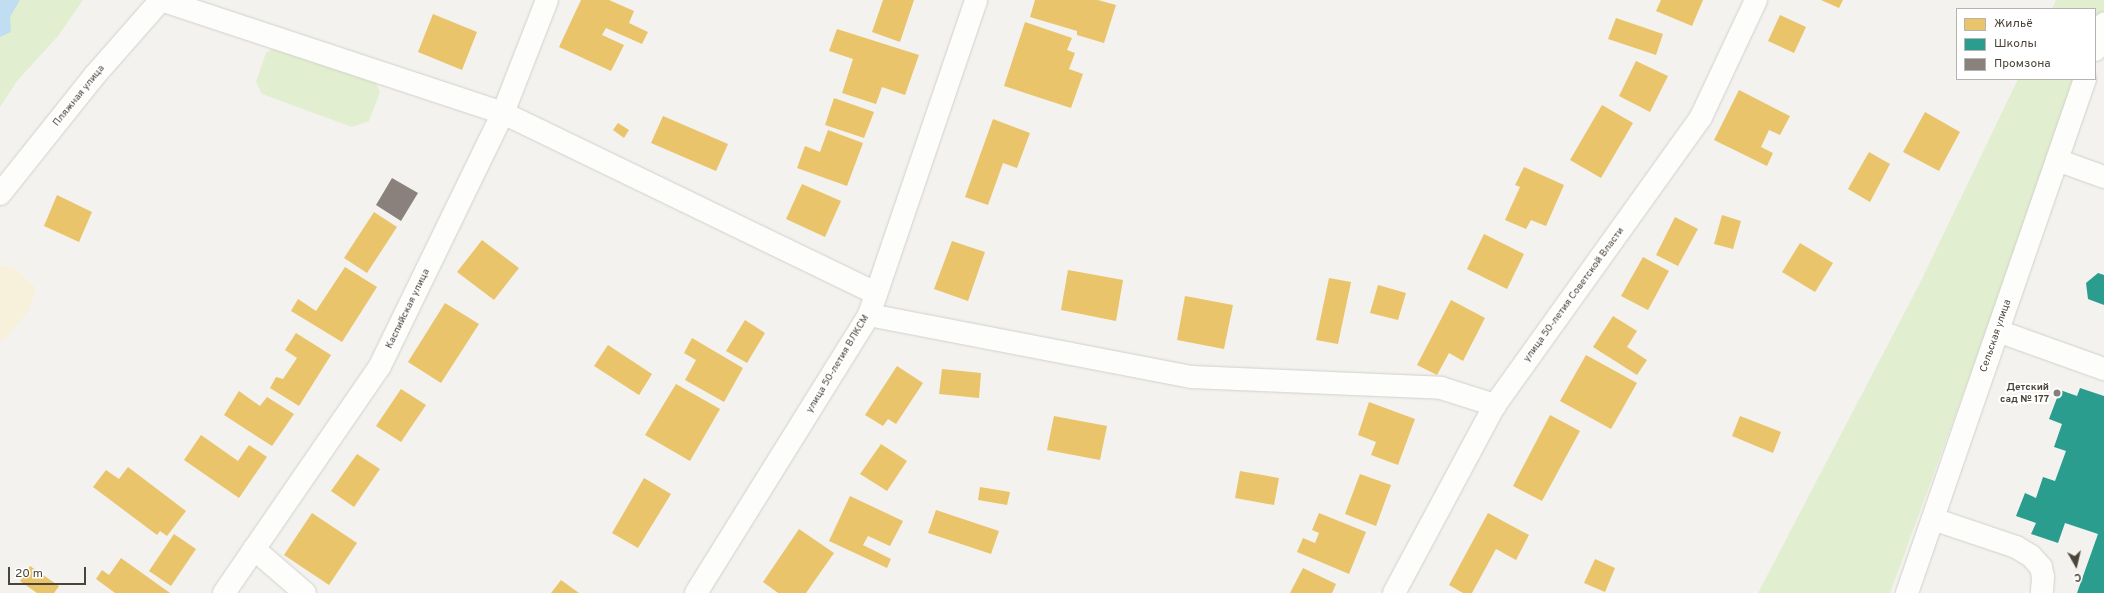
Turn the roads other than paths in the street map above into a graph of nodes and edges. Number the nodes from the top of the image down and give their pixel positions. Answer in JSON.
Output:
{"nodes":[{"id":1,"x":160,"y":0,"type":"edge"},
{"id":2,"x":547,"y":0,"type":"edge"},
{"id":3,"x":976,"y":0,"type":"edge"},
{"id":4,"x":1756,"y":0,"type":"edge"},
{"id":5,"x":2104,"y":24,"type":"edge"},
{"id":6,"x":2096,"y":47,"type":"edge"},
{"id":7,"x":2085,"y":80,"type":"edge"},
{"id":8,"x":503,"y":113,"type":"junction"},
{"id":9,"x":2057,"y":160,"type":"junction"},
{"id":10,"x":2104,"y":177,"type":"edge"},
{"id":11,"x":0,"y":194,"type":"edge"},
{"id":12,"x":876,"y":293,"type":"junction"},
{"id":13,"x":869,"y":315,"type":"junction"},
{"id":14,"x":1998,"y":331,"type":"junction"},
{"id":15,"x":2104,"y":369,"type":"edge"},
{"id":16,"x":1495,"y":405,"type":"junction"},
{"id":17,"x":1933,"y":519,"type":"junction"},
{"id":18,"x":254,"y":549,"type":"junction"},
{"id":19,"x":224,"y":593,"type":"edge"},
{"id":20,"x":305,"y":593,"type":"edge"},
{"id":21,"x":696,"y":593,"type":"edge"},
{"id":22,"x":1394,"y":593,"type":"edge"},
{"id":23,"x":1907,"y":593,"type":"edge"},
{"id":24,"x":2042,"y":593,"type":"edge"}],
"edges":[{"from":1,"to":8,"type":"street"},
{"from":1,"to":11,"type":"street","name":"Пляжная улица"},
{"from":2,"to":8,"type":"street","name":"Каспийская улица"},
{"from":3,"to":12,"type":"street","name":"улица 50-летия ВЛКСМ"},
{"from":4,"to":16,"type":"street","name":"улица 50-летия Советской Власти"},
{"from":5,"to":6,"type":"street"},
{"from":7,"to":9,"type":"street","name":"Сельская улица"},
{"from":8,"to":12,"type":"street"},
{"from":8,"to":18,"type":"street","name":"Каспийская улица"},
{"from":9,"to":10,"type":"street"},
{"from":9,"to":14,"type":"street","name":"Сельская улица"},
{"from":12,"to":13,"type":"street","name":"улица 50-летия ВЛКСМ"},
{"from":13,"to":16,"type":"street"},
{"from":13,"to":21,"type":"street","name":"улица 50-летия ВЛКСМ"},
{"from":14,"to":15,"type":"street"},
{"from":14,"to":17,"type":"street","name":"Сельская улица"},
{"from":16,"to":22,"type":"street","name":"улица 50-летия Советской Власти"},
{"from":17,"to":23,"type":"street","name":"Сельская улица"},
{"from":17,"to":24,"type":"street"},
{"from":18,"to":19,"type":"street","name":"Каспийская улица"},
{"from":18,"to":20,"type":"street"}]}
